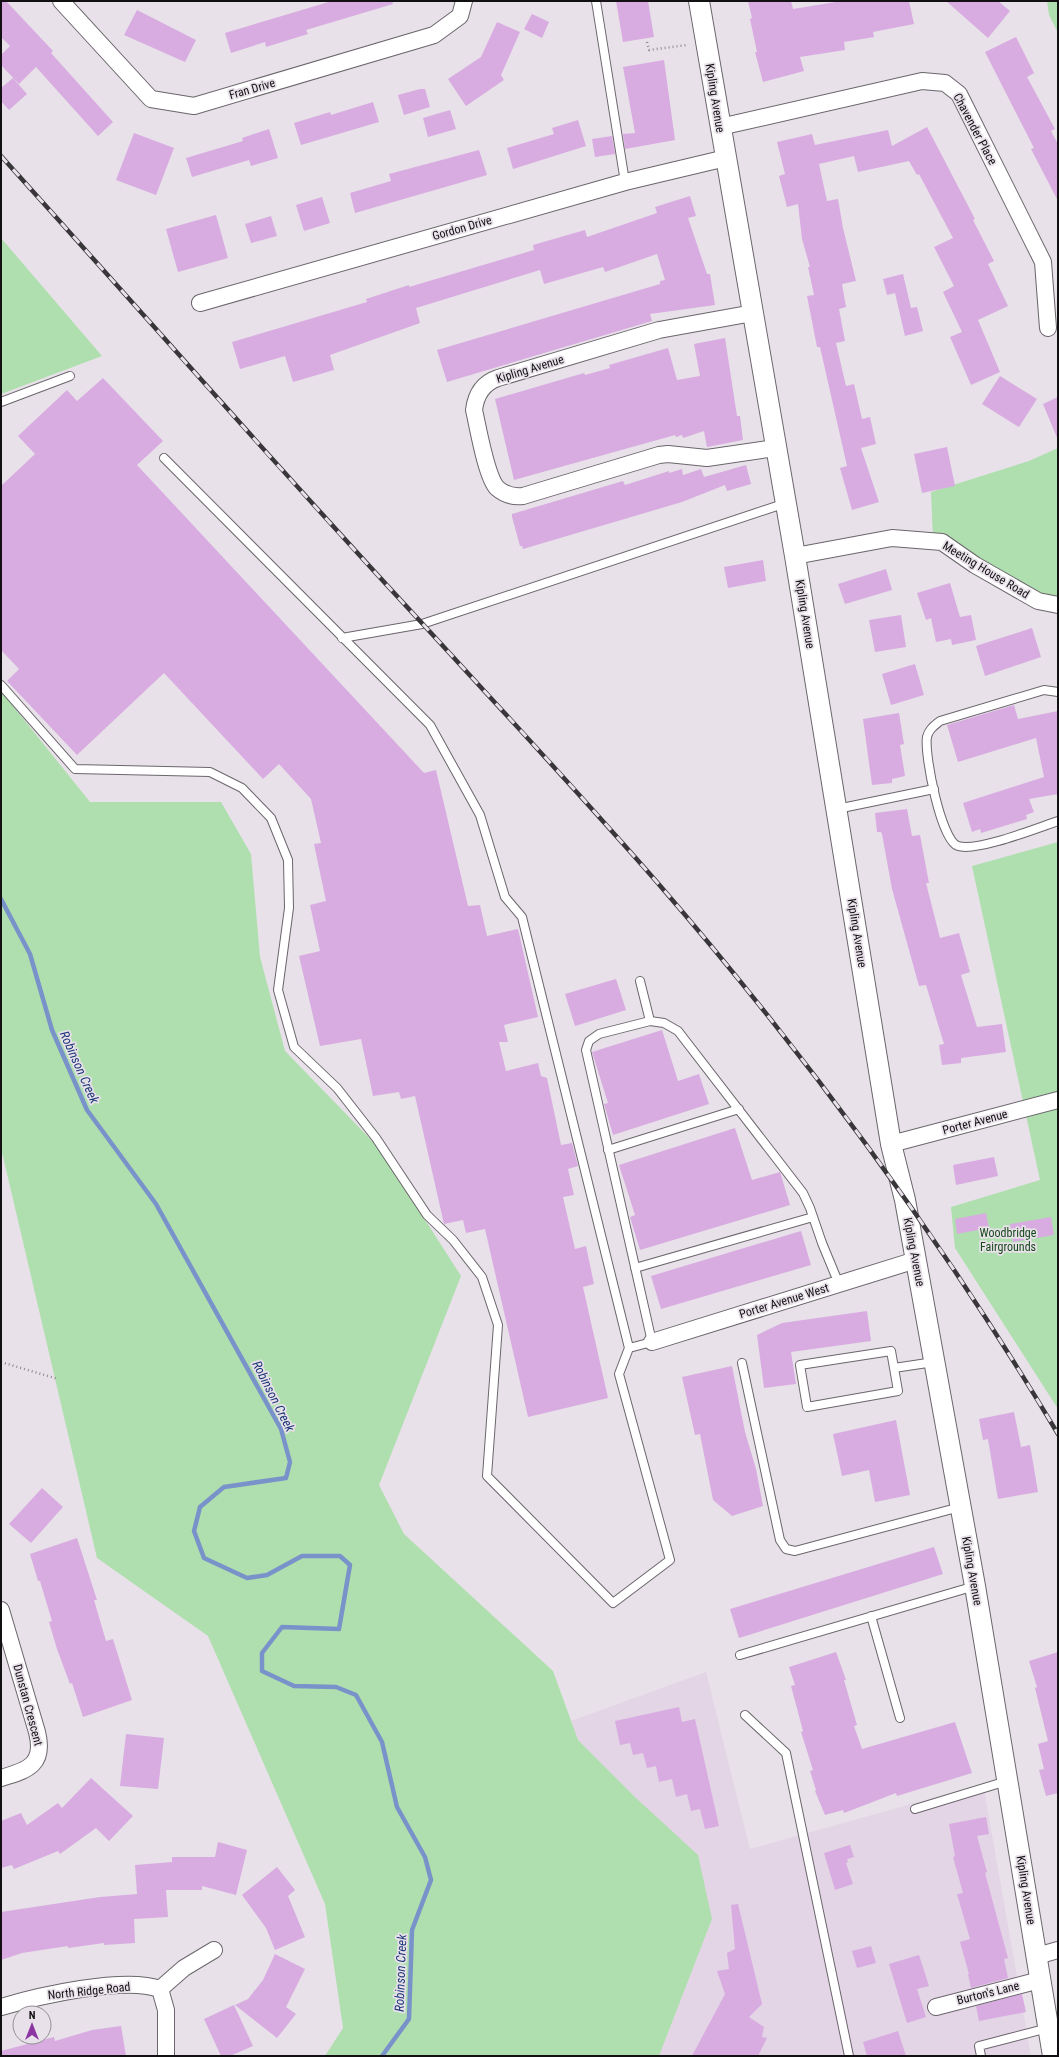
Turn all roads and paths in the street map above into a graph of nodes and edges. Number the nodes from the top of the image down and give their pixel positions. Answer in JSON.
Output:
{"nodes":[{"id":1,"x":61,"y":1,"type":"edge"},
{"id":2,"x":464,"y":1,"type":"edge"},
{"id":3,"x":596,"y":1,"type":"edge"},
{"id":4,"x":699,"y":1,"type":"edge"},
{"id":5,"x":647,"y":42,"type":"dead end"},
{"id":6,"x":687,"y":45,"type":"dead end"},
{"id":7,"x":720,"y":127,"type":"junction"},
{"id":8,"x":726,"y":158,"type":"junction"},
{"id":9,"x":626,"y":182,"type":"junction"},
{"id":10,"x":200,"y":303,"type":"dead end"},
{"id":11,"x":753,"y":313,"type":"junction"},
{"id":12,"x":1048,"y":328,"type":"dead end"},
{"id":13,"x":70,"y":376,"type":"dead end"},
{"id":14,"x":1,"y":402,"type":"edge"},
{"id":15,"x":775,"y":448,"type":"junction"},
{"id":16,"x":164,"y":458,"type":"dead end"},
{"id":17,"x":786,"y":503,"type":"junction"},
{"id":18,"x":795,"y":556,"type":"junction"},
{"id":19,"x":1058,"y":605,"type":"edge"},
{"id":20,"x":342,"y":638,"type":"junction"},
{"id":21,"x":1,"y":685,"type":"edge"},
{"id":22,"x":1058,"y":692,"type":"edge"},
{"id":23,"x":934,"y":789,"type":"junction"},
{"id":24,"x":837,"y":809,"type":"junction"},
{"id":25,"x":1058,"y":822,"type":"edge"},
{"id":26,"x":640,"y":981,"type":"dead end"},
{"id":27,"x":650,"y":1021,"type":"junction"},
{"id":28,"x":1058,"y":1100,"type":"edge"},
{"id":29,"x":739,"y":1109,"type":"junction"},
{"id":30,"x":891,"y":1144,"type":"junction"},
{"id":31,"x":608,"y":1150,"type":"junction"},
{"id":32,"x":813,"y":1217,"type":"junction"},
{"id":33,"x":916,"y":1260,"type":"junction"},
{"id":34,"x":635,"y":1268,"type":"junction"},
{"id":35,"x":839,"y":1284,"type":"junction"},
{"id":36,"x":652,"y":1342,"type":"junction"},
{"id":37,"x":629,"y":1348,"type":"junction"},
{"id":38,"x":1,"y":1362,"type":"edge"},
{"id":39,"x":935,"y":1362,"type":"junction"},
{"id":40,"x":742,"y":1363,"type":"dead end"},
{"id":41,"x":894,"y":1368,"type":"junction"},
{"id":42,"x":58,"y":1379,"type":"dead end"},
{"id":43,"x":961,"y":1507,"type":"junction"},
{"id":44,"x":975,"y":1586,"type":"junction"},
{"id":45,"x":1,"y":1610,"type":"edge"},
{"id":46,"x":871,"y":1616,"type":"junction"},
{"id":47,"x":740,"y":1655,"type":"dead end"},
{"id":48,"x":745,"y":1715,"type":"dead end"},
{"id":49,"x":900,"y":1718,"type":"dead end"},
{"id":50,"x":1,"y":1778,"type":"edge"},
{"id":51,"x":1008,"y":1781,"type":"junction"},
{"id":52,"x":916,"y":1809,"type":"dead end"},
{"id":53,"x":214,"y":1950,"type":"dead end"},
{"id":54,"x":1058,"y":1950,"type":"edge"},
{"id":55,"x":1037,"y":1956,"type":"junction"},
{"id":56,"x":1040,"y":1980,"type":"junction"},
{"id":57,"x":160,"y":1989,"type":"junction"},
{"id":58,"x":1,"y":2007,"type":"edge"},
{"id":59,"x":936,"y":2007,"type":"dead end"},
{"id":60,"x":1048,"y":2028,"type":"junction"},
{"id":61,"x":166,"y":2056,"type":"edge"},
{"id":62,"x":849,"y":2056,"type":"edge"},
{"id":63,"x":981,"y":2056,"type":"edge"},
{"id":64,"x":1053,"y":2056,"type":"edge"}],
"edges":[{"from":1,"to":2,"type":"street","name":"Fran Drive"},
{"from":3,"to":9,"type":"lane"},
{"from":4,"to":7,"type":"street","name":"Kipling Avenue"},
{"from":5,"to":6,"type":"path"},
{"from":7,"to":8,"type":"street","name":"Kipling Avenue"},
{"from":7,"to":12,"type":"street","name":"Chavender Place"},
{"from":8,"to":9,"type":"street","name":"Gordon Drive"},
{"from":8,"to":11,"type":"street","name":"Kipling Avenue"},
{"from":9,"to":10,"type":"street","name":"Gordon Drive"},
{"from":11,"to":15,"type":"street","name":"Kipling Avenue"},
{"from":11,"to":15,"type":"street","name":"Kipling Avenue"},
{"from":13,"to":14,"type":"lane"},
{"from":15,"to":17,"type":"street","name":"Kipling Avenue"},
{"from":16,"to":20,"type":"lane"},
{"from":17,"to":18,"type":"street","name":"Kipling Avenue"},
{"from":17,"to":20,"type":"lane"},
{"from":18,"to":19,"type":"street","name":"Meeting House Road"},
{"from":18,"to":24,"type":"street","name":"Kipling Avenue"},
{"from":20,"to":37,"type":"lane"},
{"from":21,"to":37,"type":"lane"},
{"from":22,"to":23,"type":"lane"},
{"from":23,"to":24,"type":"lane"},
{"from":23,"to":25,"type":"lane"},
{"from":24,"to":30,"type":"street","name":"Kipling Avenue"},
{"from":26,"to":27,"type":"lane"},
{"from":27,"to":29,"type":"lane"},
{"from":27,"to":31,"type":"lane"},
{"from":28,"to":30,"type":"street","name":"Porter Avenue"},
{"from":29,"to":31,"type":"lane"},
{"from":29,"to":32,"type":"lane"},
{"from":30,"to":33,"type":"street","name":"Kipling Avenue"},
{"from":31,"to":34,"type":"lane"},
{"from":32,"to":34,"type":"lane"},
{"from":32,"to":35,"type":"lane"},
{"from":33,"to":35,"type":"street","name":"Porter Avenue West"},
{"from":33,"to":39,"type":"street","name":"Kipling Avenue"},
{"from":34,"to":36,"type":"lane"},
{"from":35,"to":36,"type":"street","name":"Porter Avenue West"},
{"from":36,"to":37,"type":"lane"},
{"from":38,"to":42,"type":"path"},
{"from":39,"to":41,"type":"lane"},
{"from":39,"to":43,"type":"street","name":"Kipling Avenue"},
{"from":40,"to":43,"type":"lane"},
{"from":41,"to":41,"type":"lane"},
{"from":43,"to":44,"type":"street","name":"Kipling Avenue"},
{"from":44,"to":46,"type":"lane"},
{"from":44,"to":51,"type":"street","name":"Kipling Avenue"},
{"from":45,"to":50,"type":"street","name":"Dunstan Crescent"},
{"from":46,"to":47,"type":"lane"},
{"from":46,"to":49,"type":"lane"},
{"from":48,"to":62,"type":"lane"},
{"from":51,"to":52,"type":"lane"},
{"from":51,"to":55,"type":"street","name":"Kipling Avenue"},
{"from":53,"to":57,"type":"street"},
{"from":54,"to":55,"type":"street"},
{"from":55,"to":56,"type":"street","name":"Kipling Avenue"},
{"from":56,"to":59,"type":"street","name":"Burton's Lane"},
{"from":56,"to":60,"type":"street","name":"Kipling Avenue"},
{"from":57,"to":58,"type":"street","name":"North Ridge Road"},
{"from":57,"to":61,"type":"street"},
{"from":60,"to":63,"type":"lane"},
{"from":60,"to":64,"type":"street","name":"Kipling Avenue"}]}
